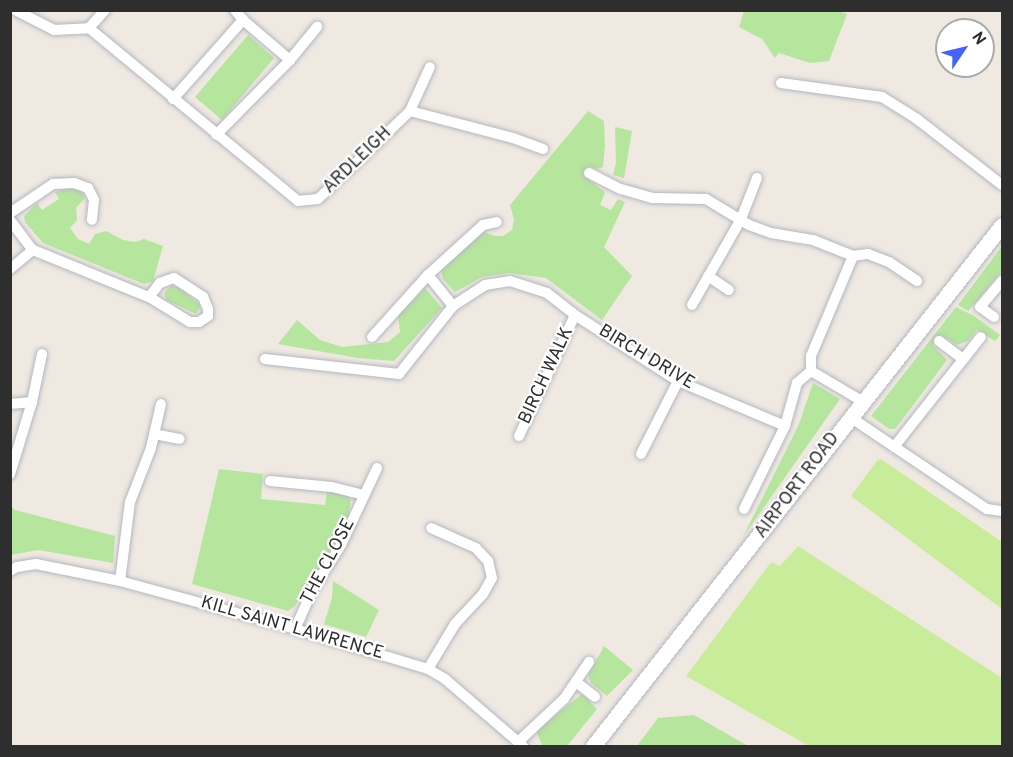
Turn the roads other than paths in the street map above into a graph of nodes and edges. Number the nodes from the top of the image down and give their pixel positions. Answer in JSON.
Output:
{"nodes":[{"id":1,"x":15,"y":10,"type":"edge"},
{"id":2,"x":105,"y":10,"type":"edge"},
{"id":3,"x":235,"y":10,"type":"edge"},
{"id":4,"x":243,"y":20,"type":"junction"},
{"id":5,"x":317,"y":27,"type":"dead end"},
{"id":6,"x":89,"y":28,"type":"junction"},
{"id":7,"x":290,"y":60,"type":"junction"},
{"id":8,"x":430,"y":67,"type":"dead end"},
{"id":9,"x":781,"y":83,"type":"dead end"},
{"id":10,"x":173,"y":99,"type":"junction"},
{"id":11,"x":410,"y":111,"type":"junction"},
{"id":12,"x":216,"y":135,"type":"junction"},
{"id":13,"x":543,"y":149,"type":"dead end"},
{"id":14,"x":589,"y":172,"type":"dead end"},
{"id":15,"x":757,"y":178,"type":"dead end"},
{"id":16,"x":1002,"y":185,"type":"edge"},
{"id":17,"x":10,"y":213,"type":"edge"},
{"id":18,"x":92,"y":219,"type":"dead end"},
{"id":19,"x":741,"y":219,"type":"junction"},
{"id":20,"x":10,"y":220,"type":"edge"},
{"id":21,"x":497,"y":222,"type":"dead end"},
{"id":22,"x":1002,"y":225,"type":"edge"},
{"id":23,"x":33,"y":250,"type":"junction"},
{"id":24,"x":853,"y":256,"type":"junction"},
{"id":25,"x":10,"y":269,"type":"edge"},
{"id":26,"x":428,"y":275,"type":"junction"},
{"id":27,"x":708,"y":276,"type":"junction"},
{"id":28,"x":917,"y":281,"type":"dead end"},
{"id":29,"x":1002,"y":281,"type":"edge"},
{"id":30,"x":729,"y":290,"type":"dead end"},
{"id":31,"x":149,"y":297,"type":"junction"},
{"id":32,"x":692,"y":305,"type":"dead end"},
{"id":33,"x":453,"y":306,"type":"junction"},
{"id":34,"x":575,"y":315,"type":"junction"},
{"id":35,"x":994,"y":317,"type":"dead end"},
{"id":36,"x":372,"y":337,"type":"dead end"},
{"id":37,"x":981,"y":337,"type":"dead end"},
{"id":38,"x":939,"y":341,"type":"dead end"},
{"id":39,"x":42,"y":354,"type":"dead end"},
{"id":40,"x":265,"y":359,"type":"dead end"},
{"id":41,"x":963,"y":359,"type":"junction"},
{"id":42,"x":811,"y":371,"type":"junction"},
{"id":43,"x":678,"y":381,"type":"junction"},
{"id":44,"x":862,"y":401,"type":"junction"},
{"id":45,"x":32,"y":402,"type":"junction"},
{"id":46,"x":10,"y":404,"type":"edge"},
{"id":47,"x":161,"y":404,"type":"dead end"},
{"id":48,"x":850,"y":417,"type":"junction"},
{"id":49,"x":785,"y":426,"type":"junction"},
{"id":50,"x":154,"y":434,"type":"junction"},
{"id":51,"x":519,"y":436,"type":"dead end"},
{"id":52,"x":180,"y":439,"type":"dead end"},
{"id":53,"x":894,"y":447,"type":"junction"},
{"id":54,"x":641,"y":454,"type":"dead end"},
{"id":55,"x":377,"y":468,"type":"dead end"},
{"id":56,"x":10,"y":474,"type":"edge"},
{"id":57,"x":270,"y":481,"type":"dead end"},
{"id":58,"x":363,"y":495,"type":"junction"},
{"id":59,"x":744,"y":509,"type":"dead end"},
{"id":60,"x":1002,"y":511,"type":"edge"},
{"id":61,"x":431,"y":528,"type":"dead end"},
{"id":62,"x":10,"y":571,"type":"edge"},
{"id":63,"x":120,"y":581,"type":"junction"},
{"id":64,"x":295,"y":629,"type":"junction"},
{"id":65,"x":590,"y":662,"type":"dead end"},
{"id":66,"x":428,"y":669,"type":"junction"},
{"id":67,"x":576,"y":682,"type":"junction"},
{"id":68,"x":594,"y":697,"type":"dead end"},
{"id":69,"x":521,"y":744,"type":"edge"},
{"id":70,"x":593,"y":747,"type":"edge"}],
"edges":[{"from":1,"to":6,"type":"street"},
{"from":2,"to":6,"type":"street"},
{"from":3,"to":4,"type":"street"},
{"from":4,"to":7,"type":"street"},
{"from":4,"to":10,"type":"street"},
{"from":5,"to":7,"type":"street"},
{"from":6,"to":10,"type":"street","name":"ARDLEIGH"},
{"from":7,"to":12,"type":"street"},
{"from":8,"to":11,"type":"street","name":"ARDLEIGH"},
{"from":9,"to":16,"type":"street"},
{"from":10,"to":12,"type":"street","name":"ARDLEIGH"},
{"from":11,"to":12,"type":"street","name":"ARDLEIGH"},
{"from":11,"to":13,"type":"street"},
{"from":14,"to":19,"type":"street"},
{"from":15,"to":19,"type":"street"},
{"from":17,"to":18,"type":"street"},
{"from":19,"to":24,"type":"street"},
{"from":19,"to":27,"type":"street"},
{"from":20,"to":23,"type":"street"},
{"from":21,"to":26,"type":"street"},
{"from":22,"to":44,"type":"main road","name":"AIRPORT ROAD"},
{"from":23,"to":25,"type":"street"},
{"from":23,"to":31,"type":"street"},
{"from":24,"to":28,"type":"street"},
{"from":24,"to":42,"type":"street"},
{"from":26,"to":33,"type":"street"},
{"from":26,"to":36,"type":"street"},
{"from":27,"to":30,"type":"street"},
{"from":27,"to":32,"type":"street"},
{"from":29,"to":35,"type":"street"},
{"from":31,"to":31,"type":"street"},
{"from":33,"to":34,"type":"street","name":"BIRCH DRIVE"},
{"from":33,"to":40,"type":"street","name":"BIRCH DRIVE"},
{"from":34,"to":43,"type":"street","name":"BIRCH DRIVE"},
{"from":34,"to":51,"type":"street","name":"BIRCH WALK"},
{"from":37,"to":41,"type":"street"},
{"from":38,"to":41,"type":"street"},
{"from":39,"to":45,"type":"street"},
{"from":41,"to":53,"type":"street"},
{"from":42,"to":44,"type":"street"},
{"from":42,"to":49,"type":"street"},
{"from":43,"to":49,"type":"street","name":"BIRCH DRIVE"},
{"from":43,"to":54,"type":"street"},
{"from":44,"to":48,"type":"main road","name":"AIRPORT ROAD"},
{"from":45,"to":46,"type":"street"},
{"from":45,"to":56,"type":"street"},
{"from":47,"to":50,"type":"street"},
{"from":48,"to":53,"type":"street"},
{"from":48,"to":70,"type":"main road","name":"AIRPORT ROAD"},
{"from":49,"to":59,"type":"street"},
{"from":50,"to":52,"type":"street"},
{"from":50,"to":63,"type":"street"},
{"from":53,"to":60,"type":"street"},
{"from":55,"to":58,"type":"street","name":"THE CLOSE"},
{"from":57,"to":58,"type":"street","name":"THE CLOSE"},
{"from":58,"to":64,"type":"street","name":"THE CLOSE"},
{"from":61,"to":66,"type":"street"},
{"from":62,"to":63,"type":"street","name":"KILL SAINT LAWRENCE"},
{"from":63,"to":64,"type":"street","name":"KILL SAINT LAWRENCE"},
{"from":64,"to":66,"type":"street","name":"KILL SAINT LAWRENCE"},
{"from":65,"to":67,"type":"street"},
{"from":66,"to":69,"type":"street","name":"KILL SAINT LAWRENCE"},
{"from":67,"to":68,"type":"street"},
{"from":67,"to":69,"type":"street"}]}
